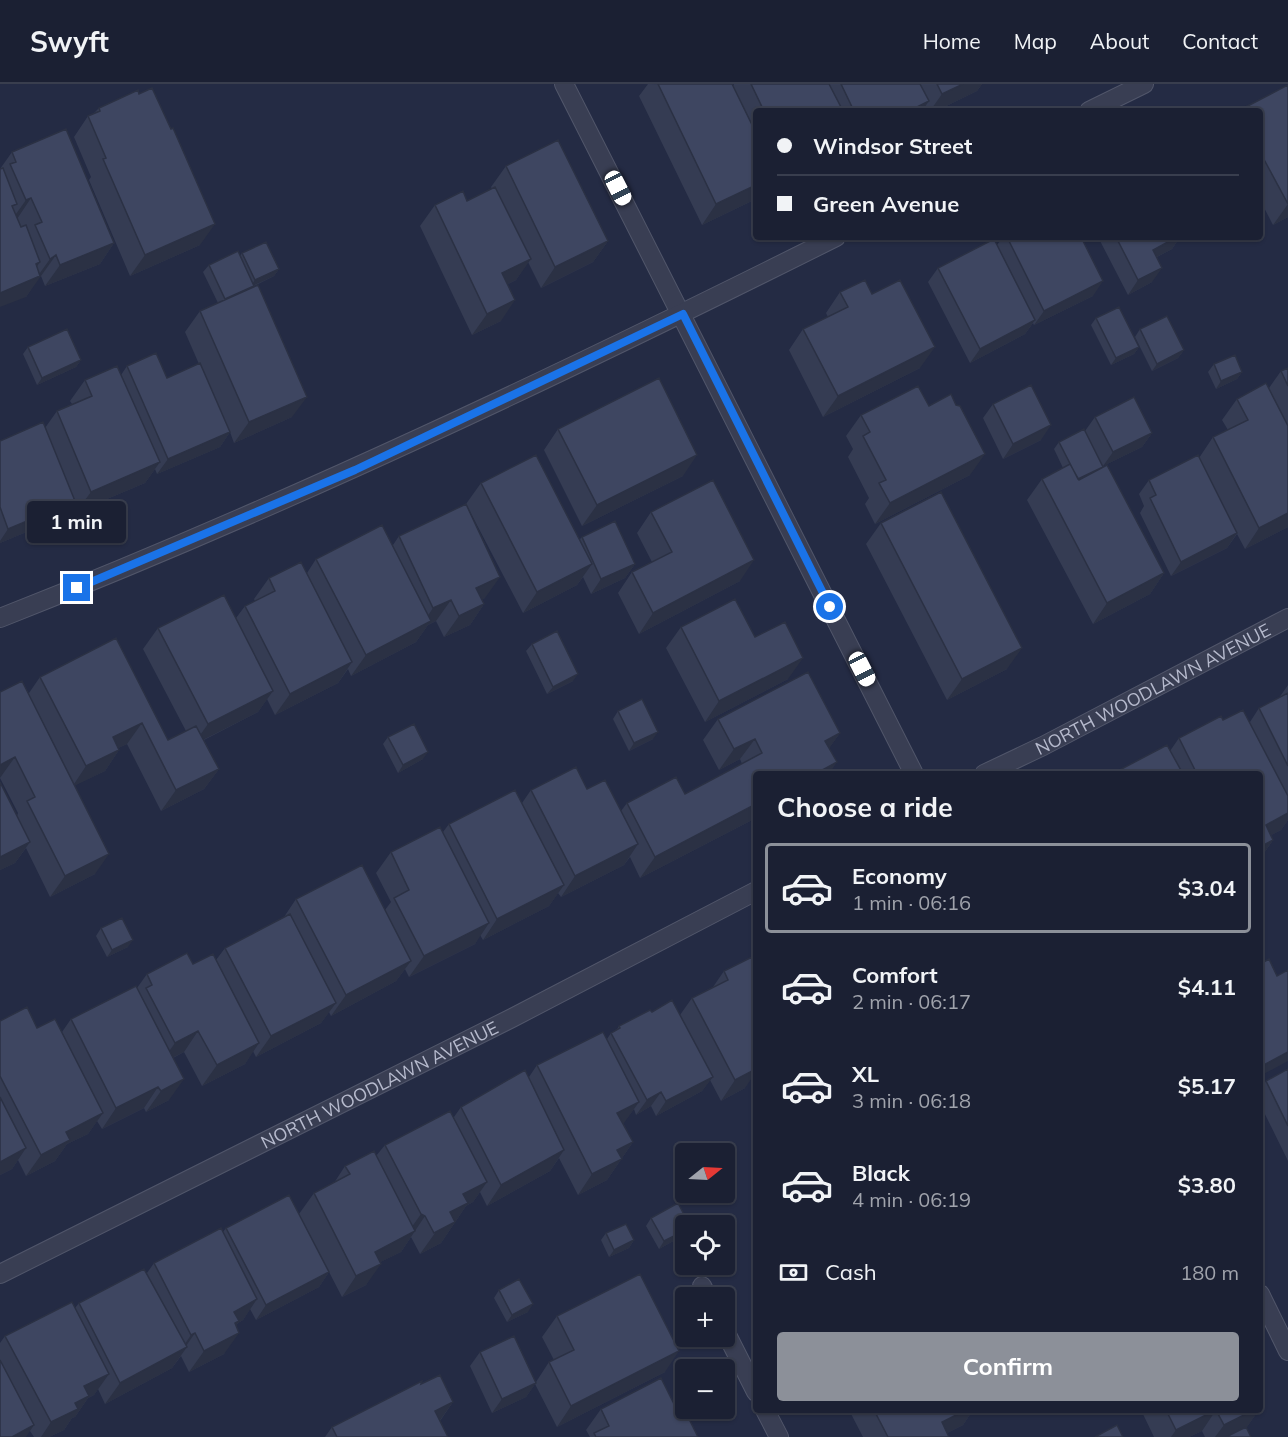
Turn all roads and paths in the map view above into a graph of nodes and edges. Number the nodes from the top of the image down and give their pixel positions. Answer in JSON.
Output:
{"nodes":[{"id":1,"x":564,"y":84,"type":"edge"},
{"id":2,"x":1144,"y":84,"type":"edge"},
{"id":3,"x":1095,"y":108,"type":"edge"},
{"id":4,"x":830,"y":240,"type":"edge"},
{"id":5,"x":683,"y":314,"type":"junction"},
{"id":6,"x":0,"y":618,"type":"edge"},
{"id":7,"x":1288,"y":618,"type":"edge"},
{"id":8,"x":912,"y":771,"type":"edge"},
{"id":9,"x":990,"y":771,"type":"edge"},
{"id":10,"x":753,"y":893,"type":"edge"},
{"id":11,"x":0,"y":1274,"type":"edge"},
{"id":12,"x":1263,"y":1300,"type":"edge"},
{"id":13,"x":733,"y":1347,"type":"edge"},
{"id":14,"x":1288,"y":1351,"type":"edge"},
{"id":15,"x":753,"y":1386,"type":"edge"},
{"id":16,"x":767,"y":1413,"type":"edge"},
{"id":17,"x":779,"y":1437,"type":"edge"}],
"edges":[{"from":1,"to":5,"type":"street"},
{"from":2,"to":3,"type":"street"},
{"from":4,"to":5,"type":"street"},
{"from":5,"to":6,"type":"street"},
{"from":5,"to":8,"type":"street"},
{"from":7,"to":9,"type":"street","name":"NORTH WOODLAWN AVENUE"},
{"from":10,"to":11,"type":"street","name":"NORTH WOODLAWN AVENUE"},
{"from":12,"to":14,"type":"street"},
{"from":13,"to":15,"type":"street"},
{"from":16,"to":17,"type":"street"}]}
